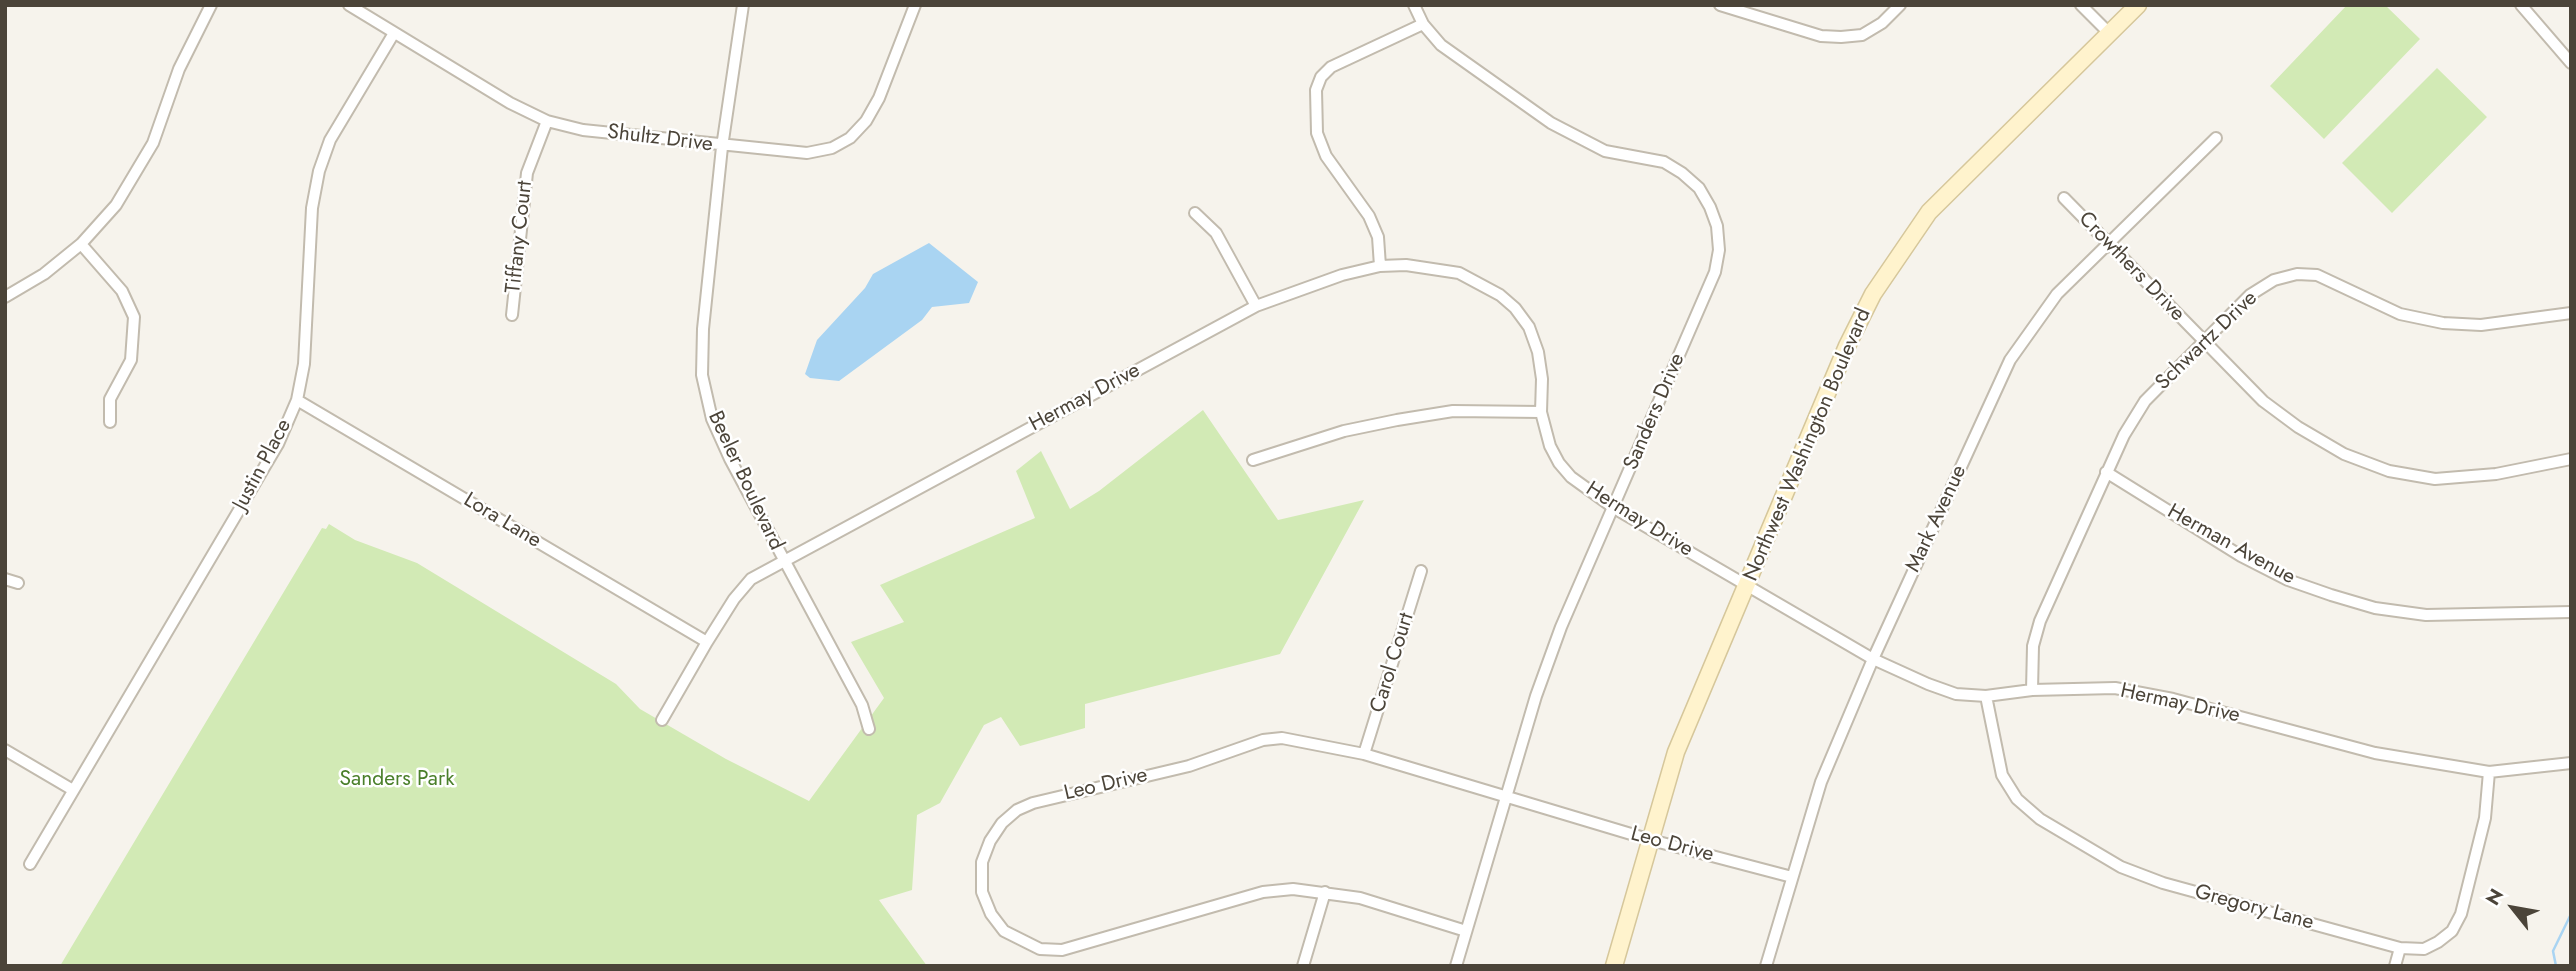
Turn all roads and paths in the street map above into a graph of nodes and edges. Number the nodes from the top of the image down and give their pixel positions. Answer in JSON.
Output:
{"nodes":[{"id":1,"x":211,"y":5,"type":"edge"},
{"id":2,"x":349,"y":5,"type":"edge"},
{"id":3,"x":743,"y":5,"type":"edge"},
{"id":4,"x":915,"y":5,"type":"edge"},
{"id":5,"x":1414,"y":5,"type":"edge"},
{"id":6,"x":1720,"y":5,"type":"edge"},
{"id":7,"x":1900,"y":5,"type":"edge"},
{"id":8,"x":2081,"y":5,"type":"edge"},
{"id":9,"x":2138,"y":5,"type":"edge"},
{"id":10,"x":2521,"y":5,"type":"edge"},
{"id":11,"x":1423,"y":24,"type":"junction"},
{"id":12,"x":394,"y":33,"type":"junction"},
{"id":13,"x":2109,"y":33,"type":"junction"},
{"id":14,"x":2571,"y":63,"type":"edge"},
{"id":15,"x":547,"y":121,"type":"junction"},
{"id":16,"x":2216,"y":138,"type":"dead end"},
{"id":17,"x":722,"y":147,"type":"junction"},
{"id":18,"x":2064,"y":198,"type":"dead end"},
{"id":19,"x":1195,"y":213,"type":"dead end"},
{"id":20,"x":2108,"y":242,"type":"junction"},
{"id":21,"x":81,"y":244,"type":"junction"},
{"id":22,"x":1380,"y":266,"type":"junction"},
{"id":23,"x":5,"y":297,"type":"edge"},
{"id":24,"x":1256,"y":306,"type":"junction"},
{"id":25,"x":2571,"y":313,"type":"edge"},
{"id":26,"x":512,"y":314,"type":"dead end"},
{"id":27,"x":2203,"y":343,"type":"junction"},
{"id":28,"x":297,"y":400,"type":"junction"},
{"id":29,"x":1541,"y":412,"type":"junction"},
{"id":30,"x":110,"y":422,"type":"dead end"},
{"id":31,"x":1253,"y":460,"type":"dead end"},
{"id":32,"x":2571,"y":460,"type":"edge"},
{"id":33,"x":2106,"y":472,"type":"junction"},
{"id":34,"x":1614,"y":508,"type":"junction"},
{"id":35,"x":783,"y":562,"type":"junction"},
{"id":36,"x":1420,"y":571,"type":"dead end"},
{"id":37,"x":5,"y":579,"type":"edge"},
{"id":38,"x":18,"y":583,"type":"dead end"},
{"id":39,"x":1748,"y":585,"type":"junction"},
{"id":40,"x":2571,"y":612,"type":"edge"},
{"id":41,"x":707,"y":642,"type":"junction"},
{"id":42,"x":1873,"y":659,"type":"junction"},
{"id":43,"x":2032,"y":690,"type":"junction"},
{"id":44,"x":1986,"y":696,"type":"junction"},
{"id":45,"x":662,"y":720,"type":"dead end"},
{"id":46,"x":869,"y":729,"type":"dead end"},
{"id":47,"x":5,"y":750,"type":"edge"},
{"id":48,"x":1364,"y":754,"type":"junction"},
{"id":49,"x":2571,"y":763,"type":"edge"},
{"id":50,"x":2488,"y":772,"type":"junction"},
{"id":51,"x":73,"y":790,"type":"junction"},
{"id":52,"x":1505,"y":797,"type":"junction"},
{"id":53,"x":1651,"y":840,"type":"junction"},
{"id":54,"x":30,"y":864,"type":"dead end"},
{"id":55,"x":1792,"y":877,"type":"junction"},
{"id":56,"x":1325,"y":892,"type":"junction"},
{"id":57,"x":1466,"y":931,"type":"junction"},
{"id":58,"x":2400,"y":948,"type":"junction"},
{"id":59,"x":1303,"y":966,"type":"edge"},
{"id":60,"x":1456,"y":966,"type":"edge"},
{"id":61,"x":1614,"y":966,"type":"edge"},
{"id":62,"x":1766,"y":966,"type":"edge"},
{"id":63,"x":2395,"y":966,"type":"edge"}],
"edges":[{"from":1,"to":21,"type":"street"},
{"from":2,"to":12,"type":"street","name":"Shultz Drive"},
{"from":3,"to":17,"type":"street","name":"Beeler Boulevard"},
{"from":4,"to":17,"type":"street","name":"Shultz Drive"},
{"from":5,"to":11,"type":"street","name":"Sanders Drive"},
{"from":6,"to":7,"type":"street"},
{"from":8,"to":13,"type":"street"},
{"from":9,"to":13,"type":"main road","name":"Northwest Washington Boulevard"},
{"from":10,"to":14,"type":"street"},
{"from":11,"to":22,"type":"street"},
{"from":11,"to":34,"type":"street","name":"Sanders Drive"},
{"from":12,"to":15,"type":"street","name":"Shultz Drive"},
{"from":12,"to":28,"type":"street","name":"Justin Place"},
{"from":13,"to":39,"type":"main road","name":"Northwest Washington Boulevard"},
{"from":15,"to":17,"type":"street","name":"Shultz Drive"},
{"from":15,"to":26,"type":"street","name":"Tiffany Court"},
{"from":16,"to":20,"type":"street","name":"Mark Avenue"},
{"from":17,"to":35,"type":"street","name":"Beeler Boulevard"},
{"from":18,"to":20,"type":"street","name":"Crowthers Drive"},
{"from":19,"to":24,"type":"street"},
{"from":20,"to":27,"type":"street","name":"Crowthers Drive"},
{"from":20,"to":42,"type":"street","name":"Mark Avenue"},
{"from":21,"to":23,"type":"street"},
{"from":21,"to":30,"type":"street"},
{"from":22,"to":24,"type":"street","name":"Hermay Drive"},
{"from":22,"to":29,"type":"street","name":"Hermay Drive"},
{"from":24,"to":35,"type":"street","name":"Hermay Drive"},
{"from":25,"to":27,"type":"street","name":"Schwartz Drive"},
{"from":27,"to":32,"type":"street","name":"Crowthers Drive"},
{"from":27,"to":33,"type":"street","name":"Schwartz Drive"},
{"from":28,"to":41,"type":"street","name":"Lora Lane"},
{"from":28,"to":51,"type":"street","name":"Justin Place"},
{"from":29,"to":31,"type":"street"},
{"from":29,"to":34,"type":"street","name":"Hermay Drive"},
{"from":33,"to":40,"type":"street","name":"Herman Avenue"},
{"from":33,"to":43,"type":"street","name":"Schwartz Drive"},
{"from":34,"to":39,"type":"street","name":"Hermay Drive"},
{"from":34,"to":52,"type":"street","name":"Sanders Drive"},
{"from":35,"to":41,"type":"street","name":"Hermay Drive"},
{"from":35,"to":46,"type":"street","name":"Beeler Boulevard"},
{"from":36,"to":48,"type":"street","name":"Carol Court"},
{"from":37,"to":38,"type":"street"},
{"from":39,"to":42,"type":"street","name":"Hermay Drive"},
{"from":39,"to":53,"type":"main road","name":"Northwest Washington Boulevard"},
{"from":41,"to":45,"type":"street","name":"Hermay Drive"},
{"from":42,"to":44,"type":"street","name":"Hermay Drive"},
{"from":42,"to":55,"type":"street","name":"Mark Avenue"},
{"from":43,"to":44,"type":"street","name":"Hermay Drive"},
{"from":43,"to":50,"type":"street","name":"Hermay Drive"},
{"from":44,"to":58,"type":"street","name":"Gregory Lane"},
{"from":47,"to":51,"type":"street"},
{"from":48,"to":52,"type":"street","name":"Leo Drive"},
{"from":48,"to":56,"type":"street","name":"Leo Drive"},
{"from":49,"to":50,"type":"street","name":"Hermay Drive"},
{"from":50,"to":58,"type":"street","name":"Gregory Lane"},
{"from":51,"to":54,"type":"street","name":"Justin Place"},
{"from":52,"to":53,"type":"street","name":"Leo Drive"},
{"from":52,"to":57,"type":"street","name":"Sanders Drive"},
{"from":53,"to":55,"type":"street","name":"Leo Drive"},
{"from":53,"to":61,"type":"main road","name":"Northwest Washington Boulevard"},
{"from":55,"to":62,"type":"street","name":"Mark Avenue"},
{"from":56,"to":57,"type":"street","name":"Leo Drive"},
{"from":56,"to":59,"type":"street"},
{"from":57,"to":60,"type":"street","name":"Sanders Drive"},
{"from":58,"to":63,"type":"street"}]}
